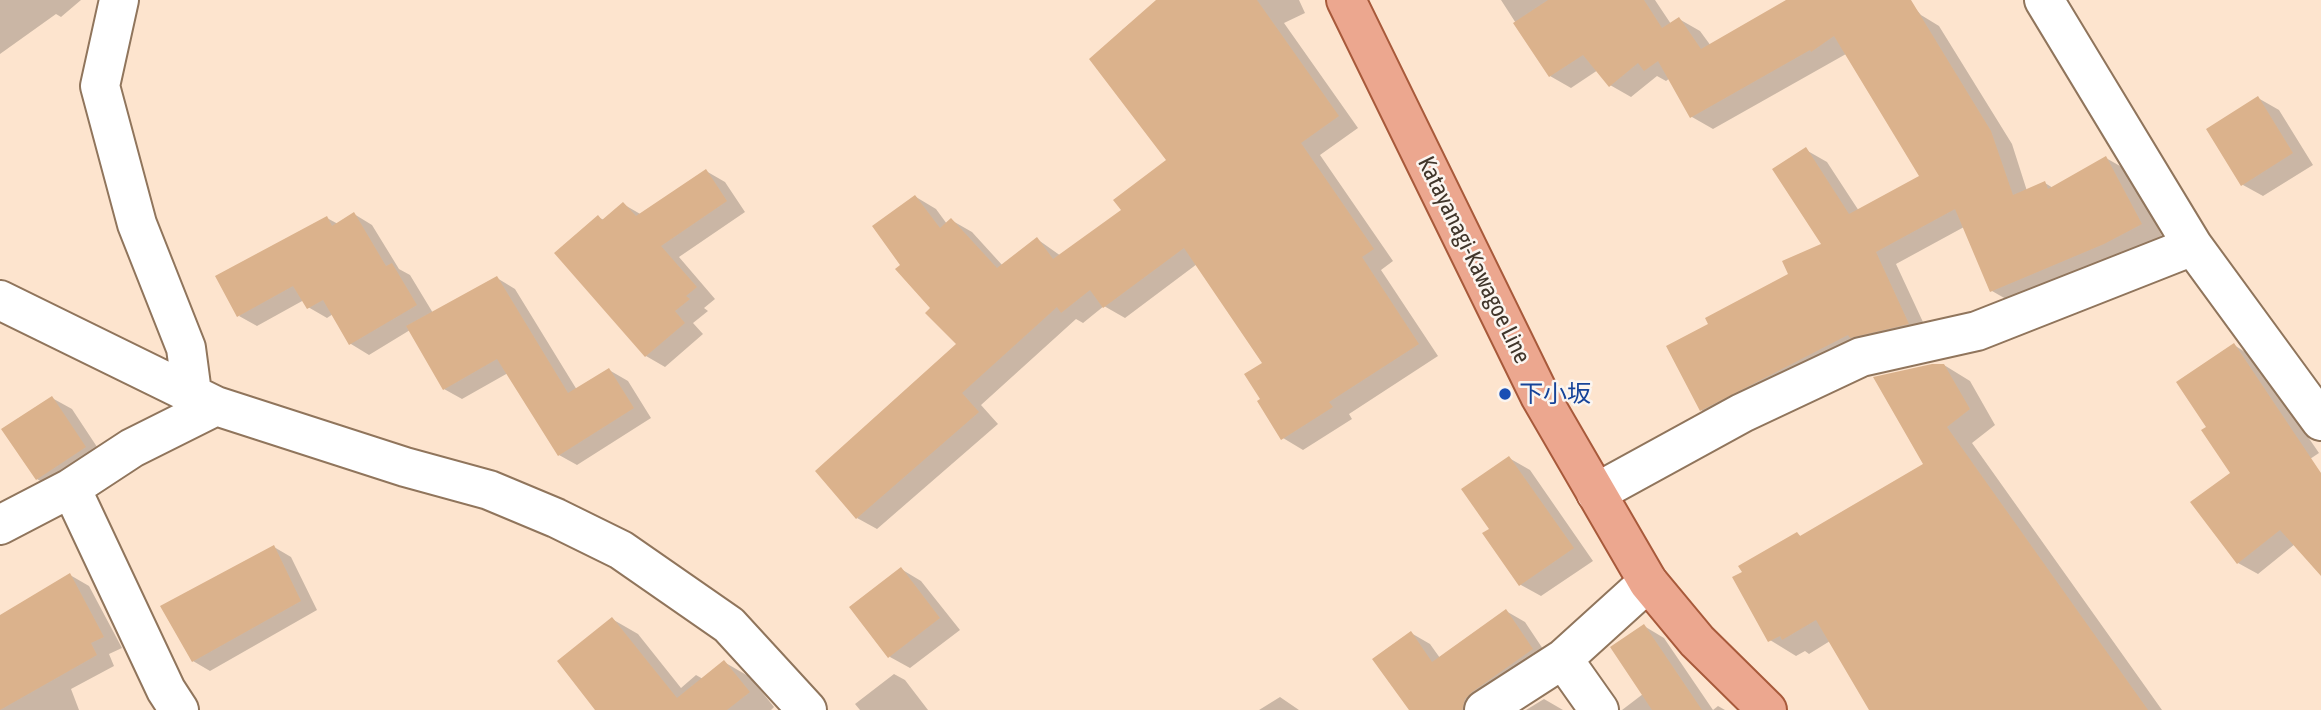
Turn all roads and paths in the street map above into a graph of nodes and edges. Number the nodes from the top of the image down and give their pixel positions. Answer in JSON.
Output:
{"nodes":[{"id":1,"x":119,"y":0,"type":"edge"},
{"id":2,"x":1346,"y":0,"type":"edge"},
{"id":3,"x":2044,"y":0,"type":"edge"},
{"id":4,"x":2193,"y":246,"type":"junction"},
{"id":5,"x":0,"y":300,"type":"edge"},
{"id":6,"x":204,"y":399,"type":"junction"},
{"id":7,"x":2321,"y":421,"type":"edge"},
{"id":8,"x":71,"y":488,"type":"junction"},
{"id":9,"x":1596,"y":493,"type":"junction"},
{"id":10,"x":0,"y":525,"type":"edge"},
{"id":11,"x":1648,"y":582,"type":"junction"},
{"id":12,"x":1563,"y":659,"type":"junction"},
{"id":13,"x":179,"y":710,"type":"edge"},
{"id":14,"x":807,"y":710,"type":"edge"},
{"id":15,"x":1484,"y":710,"type":"edge"},
{"id":16,"x":1599,"y":710,"type":"edge"},
{"id":17,"x":1767,"y":710,"type":"edge"}],
"edges":[{"from":1,"to":6,"type":"street"},
{"from":2,"to":9,"type":"main road","name":"Katayanagi-Kawagoe Line"},
{"from":3,"to":4,"type":"street"},
{"from":4,"to":7,"type":"street"},
{"from":4,"to":9,"type":"street"},
{"from":5,"to":6,"type":"street"},
{"from":6,"to":8,"type":"street"},
{"from":6,"to":14,"type":"street"},
{"from":8,"to":10,"type":"street"},
{"from":8,"to":13,"type":"street"},
{"from":9,"to":11,"type":"main road","name":"Katayanagi-Kawagoe Line"},
{"from":11,"to":12,"type":"street"},
{"from":11,"to":17,"type":"main road","name":"Katayanagi-Kawagoe Line"},
{"from":12,"to":15,"type":"street"},
{"from":12,"to":16,"type":"street"}]}
